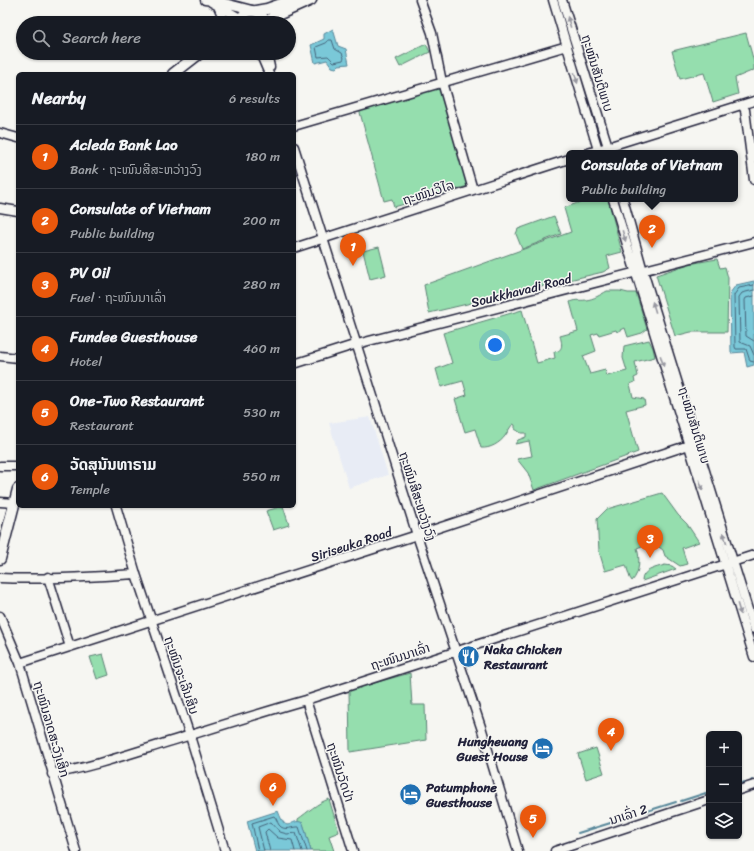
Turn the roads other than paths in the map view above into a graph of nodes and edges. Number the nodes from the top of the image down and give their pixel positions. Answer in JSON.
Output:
{"nodes":[{"id":1,"x":207,"y":0,"type":"edge"},
{"id":2,"x":292,"y":0,"type":"edge"},
{"id":3,"x":311,"y":0,"type":"edge"},
{"id":4,"x":420,"y":0,"type":"edge"},
{"id":5,"x":553,"y":0,"type":"edge"},
{"id":6,"x":562,"y":0,"type":"edge"},
{"id":7,"x":218,"y":6,"type":"junction"},
{"id":8,"x":254,"y":10,"type":"junction"},
{"id":9,"x":222,"y":16,"type":"edge"},
{"id":10,"x":233,"y":16,"type":"edge"},
{"id":11,"x":244,"y":16,"type":"edge"},
{"id":12,"x":262,"y":16,"type":"edge"},
{"id":13,"x":275,"y":16,"type":"edge"},
{"id":14,"x":567,"y":46,"type":"junction"},
{"id":15,"x":191,"y":60,"type":"edge"},
{"id":16,"x":196,"y":60,"type":"edge"},
{"id":17,"x":263,"y":60,"type":"edge"},
{"id":18,"x":268,"y":60,"type":"edge"},
{"id":19,"x":184,"y":66,"type":"junction"},
{"id":20,"x":176,"y":72,"type":"edge"},
{"id":21,"x":269,"y":72,"type":"edge"},
{"id":22,"x":270,"y":72,"type":"edge"},
{"id":23,"x":442,"y":82,"type":"junction"},
{"id":24,"x":754,"y":101,"type":"edge"},
{"id":25,"x":742,"y":105,"type":"junction"},
{"id":26,"x":296,"y":125,"type":"edge"},
{"id":27,"x":0,"y":134,"type":"edge"},
{"id":28,"x":16,"y":138,"type":"edge"},
{"id":29,"x":598,"y":150,"type":"edge"},
{"id":30,"x":609,"y":150,"type":"edge"},
{"id":31,"x":296,"y":153,"type":"edge"},
{"id":32,"x":566,"y":160,"type":"edge"},
{"id":33,"x":754,"y":180,"type":"edge"},
{"id":34,"x":473,"y":190,"type":"junction"},
{"id":35,"x":614,"y":202,"type":"edge"},
{"id":36,"x":624,"y":202,"type":"edge"},
{"id":37,"x":0,"y":208,"type":"edge"},
{"id":38,"x":16,"y":211,"type":"edge"},
{"id":39,"x":324,"y":238,"type":"junction"},
{"id":40,"x":754,"y":242,"type":"edge"},
{"id":41,"x":296,"y":247,"type":"edge"},
{"id":42,"x":639,"y":272,"type":"junction"},
{"id":43,"x":357,"y":344,"type":"junction"},
{"id":44,"x":0,"y":356,"type":"edge"},
{"id":45,"x":16,"y":358,"type":"edge"},
{"id":46,"x":296,"y":363,"type":"edge"},
{"id":47,"x":689,"y":445,"type":"junction"},
{"id":48,"x":0,"y":466,"type":"edge"},
{"id":49,"x":16,"y":466,"type":"edge"},
{"id":50,"x":16,"y":496,"type":"edge"},
{"id":51,"x":0,"y":502,"type":"edge"},
{"id":52,"x":14,"y":503,"type":"junction"},
{"id":53,"x":117,"y":508,"type":"edge"},
{"id":54,"x":417,"y":536,"type":"junction"},
{"id":55,"x":754,"y":555,"type":"edge"},
{"id":56,"x":0,"y":559,"type":"edge"},
{"id":57,"x":729,"y":563,"type":"junction"},
{"id":58,"x":136,"y":574,"type":"junction"},
{"id":59,"x":48,"y":577,"type":"junction"},
{"id":60,"x":0,"y":578,"type":"edge"},
{"id":61,"x":0,"y":616,"type":"edge"},
{"id":62,"x":151,"y":620,"type":"junction"},
{"id":63,"x":754,"y":629,"type":"edge"},
{"id":64,"x":70,"y":647,"type":"junction"},
{"id":65,"x":457,"y":651,"type":"junction"},
{"id":66,"x":754,"y":657,"type":"edge"},
{"id":67,"x":20,"y":663,"type":"junction"},
{"id":68,"x":306,"y":700,"type":"junction"},
{"id":69,"x":190,"y":736,"type":"junction"},
{"id":70,"x":52,"y":774,"type":"junction"},
{"id":71,"x":754,"y":785,"type":"edge"},
{"id":72,"x":742,"y":789,"type":"edge"},
{"id":73,"x":706,"y":801,"type":"edge"},
{"id":74,"x":76,"y":851,"type":"edge"},
{"id":75,"x":225,"y":851,"type":"edge"},
{"id":76,"x":353,"y":851,"type":"edge"},
{"id":77,"x":518,"y":851,"type":"edge"},
{"id":78,"x":554,"y":851,"type":"edge"}],
"edges":[{"from":1,"to":7,"type":"street"},
{"from":1,"to":8,"type":"street"},
{"from":2,"to":8,"type":"main road"},
{"from":3,"to":13,"type":"main road"},
{"from":4,"to":23,"type":"street"},
{"from":5,"to":14,"type":"street","name":"ຖະໜົນສັນຕິພາບ"},
{"from":30,"to":6,"type":"street","name":"ຖະໜົນສັນຕິພາບ","one_way":true},
{"from":7,"to":9,"type":"street"},
{"from":7,"to":10,"type":"street"},
{"from":8,"to":11,"type":"main road"},
{"from":8,"to":12,"type":"main road"},
{"from":14,"to":23,"type":"street"},
{"from":14,"to":29,"type":"street","name":"ຖະໜົນສັນຕິພາບ","one_way":true},
{"from":15,"to":19,"type":"main road"},
{"from":16,"to":19,"type":"main road"},
{"from":17,"to":21,"type":"street"},
{"from":18,"to":22,"type":"street"},
{"from":19,"to":20,"type":"main road"},
{"from":23,"to":26,"type":"street"},
{"from":23,"to":34,"type":"street"},
{"from":24,"to":25,"type":"street"},
{"from":25,"to":30,"type":"street"},
{"from":25,"to":33,"type":"street"},
{"from":27,"to":28,"type":"street"},
{"from":31,"to":39,"type":"street","name":"ຖະໜົນສີສະຫວ່າງວົງ"},
{"from":32,"to":34,"type":"street","name":"ຖະໜົນວິໄລ"},
{"from":34,"to":39,"type":"street","name":"ຖະໜົນວິໄລ"},
{"from":35,"to":42,"type":"street","name":"ຖະໜົນສັນຕິພາບ","one_way":true},
{"from":36,"to":42,"type":"street","name":"ຖະໜົນສັນຕິພາບ"},
{"from":37,"to":38,"type":"street"},
{"from":39,"to":41,"type":"street","name":"ຖະໜົນວິໄລ"},
{"from":39,"to":43,"type":"street","name":"ຖະໜົນສີສະຫວ່າງວົງ"},
{"from":40,"to":42,"type":"street","name":"Soukkhavadi Road"},
{"from":42,"to":43,"type":"street","name":"Soukkhavadi Road"},
{"from":42,"to":47,"type":"street","name":"ຖະໜົນສັນຕິພາບ","one_way":true},
{"from":57,"to":42,"type":"street","name":"ຖະໜົນສັນຕິພາບ","one_way":true},
{"from":43,"to":46,"type":"street","name":"Soukkhavadi Road"},
{"from":43,"to":54,"type":"street","name":"ຖະໜົນສີສະຫວ່າງວົງ"},
{"from":44,"to":45,"type":"street"},
{"from":47,"to":54,"type":"street","name":"Siriseuka Road"},
{"from":47,"to":57,"type":"street","name":"ຖະໜົນສັນຕິພາບ","one_way":true},
{"from":48,"to":49,"type":"street"},
{"from":50,"to":52,"type":"main road"},
{"from":51,"to":52,"type":"street"},
{"from":52,"to":56,"type":"main road"},
{"from":53,"to":58,"type":"street","name":"ຖະໜົນຈະເລີນສິນ"},
{"from":54,"to":62,"type":"street","name":"Siriseuka Road"},
{"from":54,"to":65,"type":"street","name":"ຖະໜົນສີສະຫວ່າງວົງ"},
{"from":55,"to":57,"type":"street","name":"ຖະໜົນນາເລົ່າ"},
{"from":57,"to":63,"type":"street","name":"ຖະໜົນສັນຕິພາບ"},
{"from":57,"to":65,"type":"street","name":"ຖະໜົນນາເລົ່າ"},
{"from":57,"to":66,"type":"street","name":"ຖະໜົນສັນຕິພາບ","one_way":true},
{"from":58,"to":59,"type":"street"},
{"from":58,"to":62,"type":"street","name":"ຖະໜົນຈະເລີນສິນ"},
{"from":59,"to":60,"type":"street"},
{"from":59,"to":64,"type":"street"},
{"from":61,"to":67,"type":"street","name":"ຖະໜົນລາດສະວົງເສິກ"},
{"from":62,"to":64,"type":"street","name":"Siriseuka Road"},
{"from":62,"to":69,"type":"street","name":"ຖະໜົນຈະເລີນສິນ"},
{"from":64,"to":67,"type":"street","name":"Siriseuka Road"},
{"from":65,"to":68,"type":"street","name":"ຖະໜົນນາເລົ່າ"},
{"from":65,"to":77,"type":"street","name":"ຖະໜົນສີສະຫວ່າງວົງ"},
{"from":67,"to":70,"type":"street","name":"ຖະໜົນລາດສະວົງເສິກ"},
{"from":68,"to":69,"type":"street","name":"ຖະໜົນນາເລົ່າ"},
{"from":68,"to":76,"type":"street","name":"ຖະໜົນວັດປ່າ"},
{"from":69,"to":70,"type":"street","name":"ຖະໜົນນາເລົ່າ"},
{"from":69,"to":75,"type":"street","name":"ຖະໜົນຈະເລີນສິນ"},
{"from":70,"to":74,"type":"street","name":"ຖະໜົນລາດສະວົງເສິກ"},
{"from":71,"to":72,"type":"street"},
{"from":73,"to":78,"type":"street","name":"ນາເລົ່າ 2"}]}
